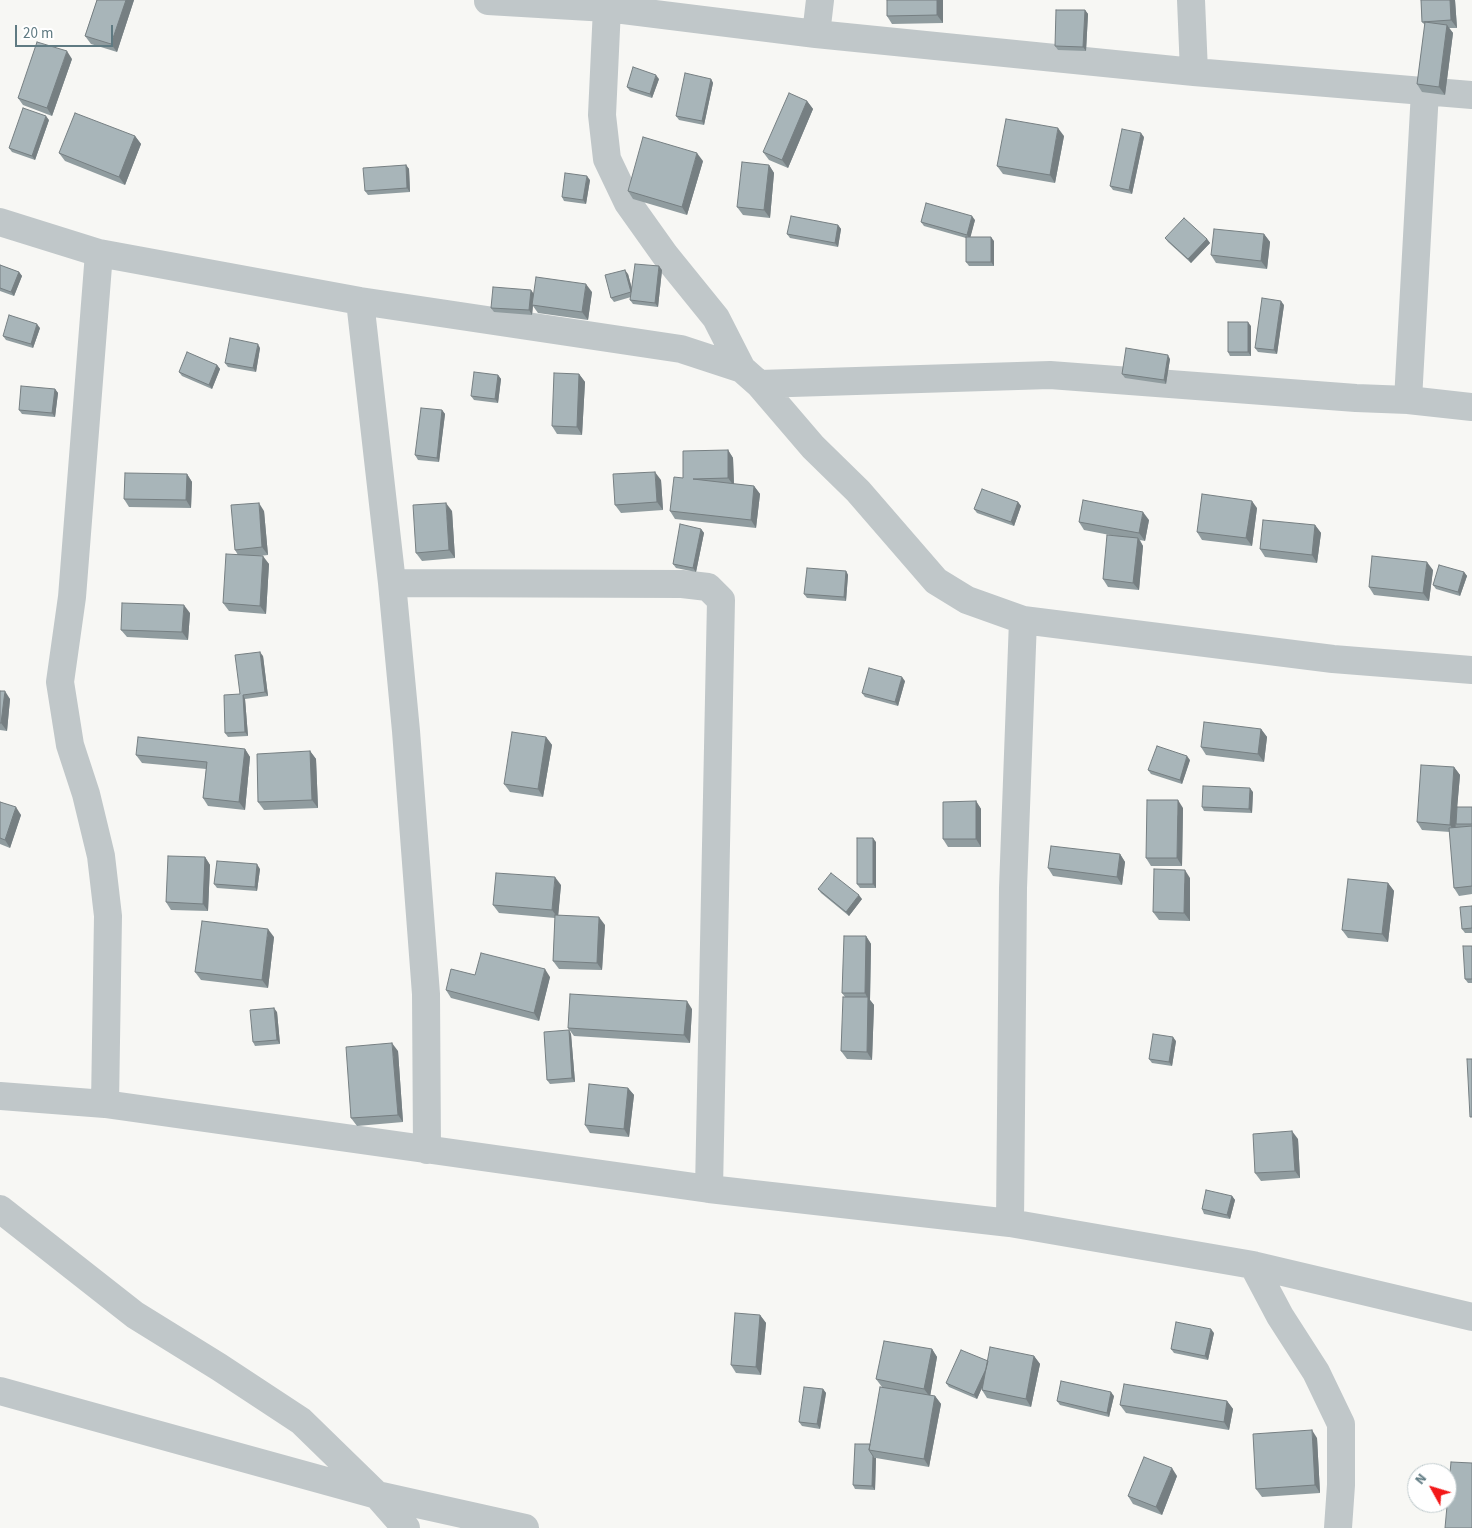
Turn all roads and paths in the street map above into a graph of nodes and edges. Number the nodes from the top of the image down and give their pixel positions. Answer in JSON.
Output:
{"nodes":[{"id":1,"x":820,"y":0,"type":"edge"},
{"id":2,"x":1191,"y":0,"type":"edge"},
{"id":3,"x":488,"y":1,"type":"edge"},
{"id":4,"x":607,"y":8,"type":"junction"},
{"id":5,"x":816,"y":34,"type":"junction"},
{"id":6,"x":1194,"y":72,"type":"junction"},
{"id":7,"x":1426,"y":91,"type":"junction"},
{"id":8,"x":1472,"y":95,"type":"edge"},
{"id":9,"x":0,"y":222,"type":"edge"},
{"id":10,"x":98,"y":253,"type":"junction"},
{"id":11,"x":360,"y":301,"type":"junction"},
{"id":12,"x":751,"y":376,"type":"junction"},
{"id":13,"x":1408,"y":400,"type":"junction"},
{"id":14,"x":1472,"y":407,"type":"edge"},
{"id":15,"x":392,"y":583,"type":"junction"},
{"id":16,"x":1023,"y":620,"type":"junction"},
{"id":17,"x":1472,"y":670,"type":"edge"},
{"id":18,"x":0,"y":1096,"type":"edge"},
{"id":19,"x":105,"y":1104,"type":"junction"},
{"id":20,"x":427,"y":1150,"type":"junction"},
{"id":21,"x":709,"y":1189,"type":"junction"},
{"id":22,"x":0,"y":1209,"type":"edge"},
{"id":23,"x":1010,"y":1223,"type":"junction"},
{"id":24,"x":1253,"y":1265,"type":"junction"},
{"id":25,"x":1472,"y":1317,"type":"edge"},
{"id":26,"x":0,"y":1391,"type":"edge"},
{"id":27,"x":378,"y":1495,"type":"junction"},
{"id":28,"x":406,"y":1528,"type":"edge"},
{"id":29,"x":525,"y":1528,"type":"edge"},
{"id":30,"x":1338,"y":1528,"type":"edge"}],
"edges":[{"from":1,"to":5,"type":"street"},
{"from":2,"to":6,"type":"street"},
{"from":3,"to":4,"type":"street"},
{"from":4,"to":5,"type":"street"},
{"from":4,"to":12,"type":"street"},
{"from":5,"to":6,"type":"street"},
{"from":6,"to":7,"type":"street"},
{"from":7,"to":8,"type":"street"},
{"from":7,"to":13,"type":"street"},
{"from":9,"to":10,"type":"street"},
{"from":10,"to":11,"type":"street"},
{"from":10,"to":19,"type":"street"},
{"from":11,"to":12,"type":"street"},
{"from":11,"to":15,"type":"street"},
{"from":12,"to":13,"type":"street"},
{"from":12,"to":16,"type":"street"},
{"from":13,"to":14,"type":"street"},
{"from":15,"to":20,"type":"street"},
{"from":15,"to":21,"type":"street"},
{"from":16,"to":17,"type":"street"},
{"from":16,"to":23,"type":"street"},
{"from":18,"to":19,"type":"street"},
{"from":19,"to":20,"type":"street"},
{"from":20,"to":21,"type":"street"},
{"from":21,"to":23,"type":"street"},
{"from":22,"to":27,"type":"street"},
{"from":23,"to":24,"type":"street"},
{"from":24,"to":25,"type":"street"},
{"from":24,"to":30,"type":"street"},
{"from":26,"to":27,"type":"street"},
{"from":27,"to":28,"type":"street"},
{"from":27,"to":29,"type":"street"}]}
